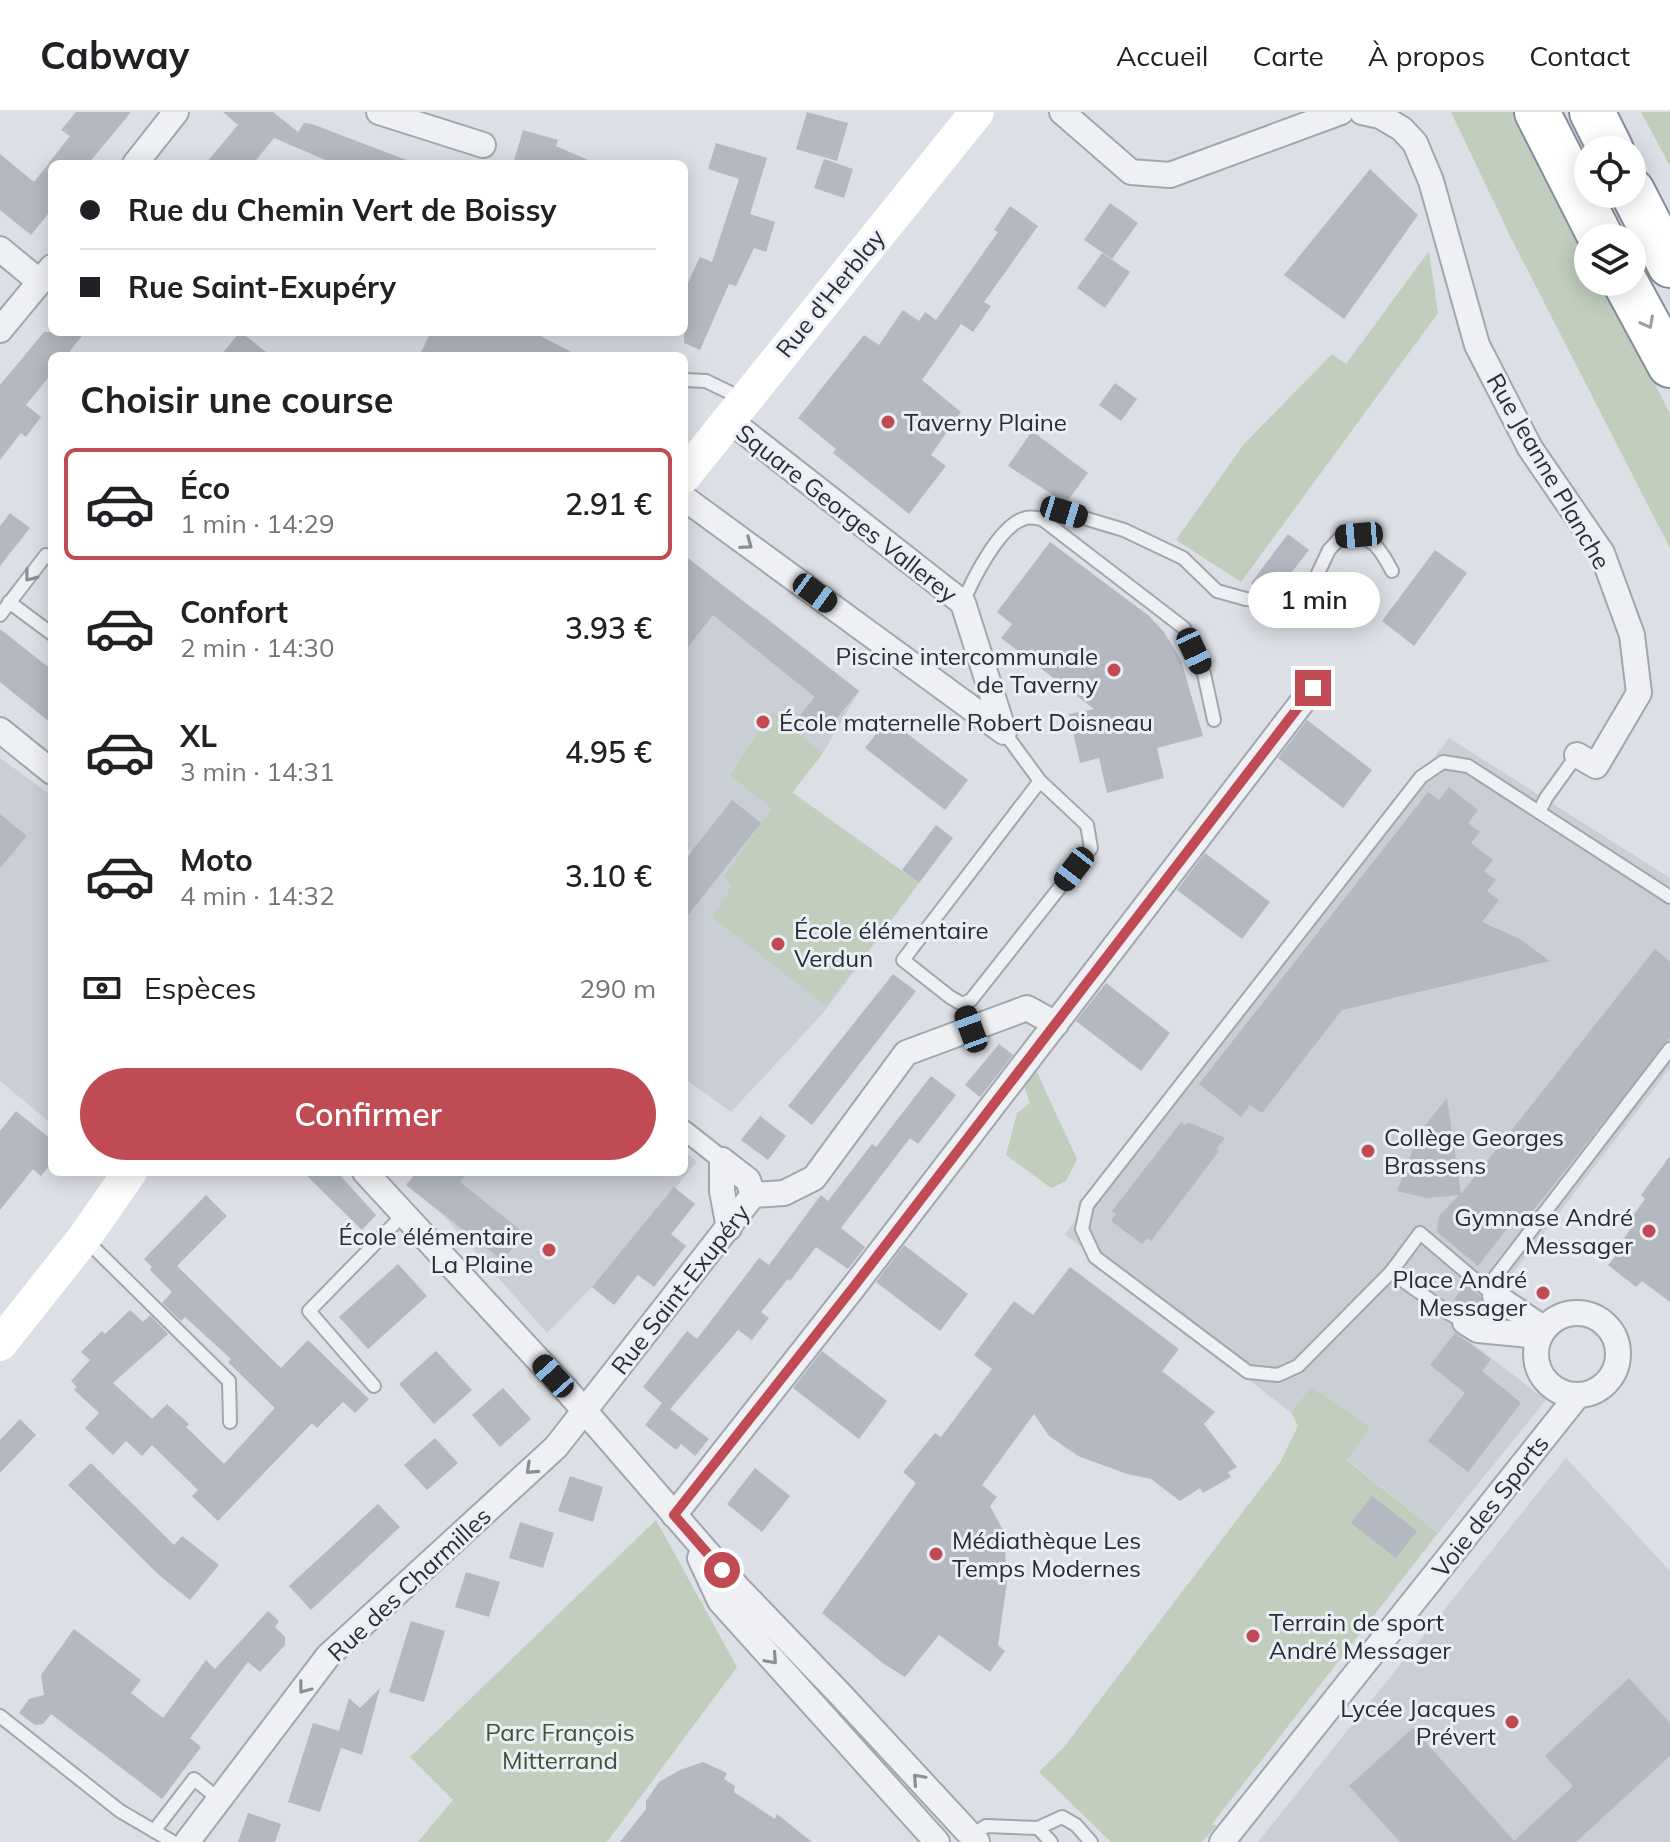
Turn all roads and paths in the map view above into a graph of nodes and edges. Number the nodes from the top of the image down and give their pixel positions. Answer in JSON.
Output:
{"nodes":[{"id":1,"x":176,"y":112,"type":"edge"},
{"id":2,"x":379,"y":112,"type":"edge"},
{"id":3,"x":977,"y":112,"type":"edge"},
{"id":4,"x":1062,"y":112,"type":"edge"},
{"id":5,"x":1341,"y":112,"type":"edge"},
{"id":6,"x":1537,"y":112,"type":"edge"},
{"id":7,"x":1592,"y":112,"type":"edge"},
{"id":8,"x":1374,"y":113,"type":"edge"},
{"id":9,"x":1604,"y":136,"type":"edge"},
{"id":10,"x":483,"y":145,"type":"dead end"},
{"id":11,"x":138,"y":160,"type":"edge"},
{"id":12,"x":1641,"y":208,"type":"edge"},
{"id":13,"x":1594,"y":224,"type":"edge"},
{"id":14,"x":0,"y":249,"type":"edge"},
{"id":15,"x":1670,"y":265,"type":"edge"},
{"id":16,"x":46,"y":275,"type":"edge"},
{"id":17,"x":1633,"y":296,"type":"edge"},
{"id":18,"x":0,"y":330,"type":"edge"},
{"id":19,"x":1670,"y":365,"type":"edge"},
{"id":20,"x":688,"y":380,"type":"edge"},
{"id":21,"x":736,"y":409,"type":"junction"},
{"id":22,"x":688,"y":471,"type":"edge"},
{"id":23,"x":688,"y":501,"type":"edge"},
{"id":24,"x":1042,"y":519,"type":"junction"},
{"id":25,"x":48,"y":556,"type":"edge"},
{"id":26,"x":1392,"y":571,"type":"dead end"},
{"id":27,"x":9,"y":602,"type":"junction"},
{"id":28,"x":963,"y":603,"type":"junction"},
{"id":29,"x":0,"y":615,"type":"edge"},
{"id":30,"x":48,"y":631,"type":"edge"},
{"id":31,"x":1313,"y":688,"type":"dead end"},
{"id":32,"x":1214,"y":720,"type":"dead end"},
{"id":33,"x":0,"y":730,"type":"edge"},
{"id":34,"x":1004,"y":732,"type":"junction"},
{"id":35,"x":1577,"y":755,"type":"joint"},
{"id":36,"x":48,"y":769,"type":"edge"},
{"id":37,"x":1040,"y":781,"type":"junction"},
{"id":38,"x":1539,"y":812,"type":"junction"},
{"id":39,"x":1670,"y":897,"type":"edge"},
{"id":40,"x":962,"y":1004,"type":"junction"},
{"id":41,"x":1056,"y":1024,"type":"junction"},
{"id":42,"x":971,"y":1029,"type":"junction"},
{"id":43,"x":1670,"y":1049,"type":"edge"},
{"id":44,"x":688,"y":1133,"type":"edge"},
{"id":45,"x":722,"y":1160,"type":"junction"},
{"id":46,"x":127,"y":1176,"type":"edge"},
{"id":47,"x":141,"y":1176,"type":"edge"},
{"id":48,"x":369,"y":1176,"type":"edge"},
{"id":49,"x":753,"y":1195,"type":"junction"},
{"id":50,"x":404,"y":1214,"type":"junction"},
{"id":51,"x":729,"y":1228,"type":"junction"},
{"id":52,"x":84,"y":1238,"type":"junction"},
{"id":53,"x":1391,"y":1272,"type":"junction"},
{"id":54,"x":1491,"y":1292,"type":"junction"},
{"id":55,"x":1465,"y":1322,"type":"joint"},
{"id":56,"x":1541,"y":1332,"type":"junction"},
{"id":57,"x":0,"y":1344,"type":"edge"},
{"id":58,"x":374,"y":1386,"type":"dead end"},
{"id":59,"x":1578,"y":1395,"type":"junction"},
{"id":60,"x":584,"y":1412,"type":"junction"},
{"id":61,"x":230,"y":1422,"type":"dead end"},
{"id":62,"x":682,"y":1525,"type":"junction"},
{"id":63,"x":0,"y":1716,"type":"edge"},
{"id":64,"x":220,"y":1800,"type":"junction"},
{"id":65,"x":1038,"y":1828,"type":"junction"},
{"id":66,"x":154,"y":1831,"type":"junction"},
{"id":67,"x":974,"y":1839,"type":"edge"},
{"id":68,"x":173,"y":1842,"type":"edge"},
{"id":69,"x":187,"y":1842,"type":"edge"},
{"id":70,"x":937,"y":1842,"type":"edge"},
{"id":71,"x":1051,"y":1842,"type":"edge"},
{"id":72,"x":1091,"y":1842,"type":"edge"},
{"id":73,"x":1222,"y":1842,"type":"edge"}],
"edges":[{"from":1,"to":11,"type":"street"},
{"from":2,"to":10,"type":"street"},
{"from":3,"to":21,"type":"main road","name":"Rue d'Herblay"},
{"from":4,"to":5,"type":"street"},
{"from":6,"to":13,"type":"highway"},
{"from":7,"to":9,"type":"highway"},
{"from":8,"to":35,"type":"street","name":"Rue Jeanne Planche"},
{"from":12,"to":15,"type":"highway"},
{"from":14,"to":16,"type":"street"},
{"from":16,"to":18,"type":"street"},
{"from":17,"to":19,"type":"highway","one_way":true},
{"from":20,"to":21,"type":"lane"},
{"from":21,"to":22,"type":"main road","name":"Rue d'Herblay"},
{"from":21,"to":28,"type":"street","name":"Square Georges Vallerey"},
{"from":23,"to":34,"type":"street","one_way":true},
{"from":24,"to":26,"type":"lane"},
{"from":24,"to":28,"type":"lane"},
{"from":24,"to":32,"type":"lane"},
{"from":25,"to":27,"type":"lane","one_way":true},
{"from":27,"to":29,"type":"lane"},
{"from":27,"to":30,"type":"lane"},
{"from":28,"to":34,"type":"street","name":"Square Georges Vallerey"},
{"from":31,"to":41,"type":"street"},
{"from":33,"to":36,"type":"street"},
{"from":34,"to":37,"type":"lane"},
{"from":35,"to":38,"type":"lane","name":"Rue Jeanne Planche"},
{"from":37,"to":40,"type":"lane"},
{"from":37,"to":40,"type":"lane"},
{"from":38,"to":39,"type":"lane"},
{"from":38,"to":53,"type":"lane"},
{"from":40,"to":42,"type":"lane"},
{"from":41,"to":42,"type":"street","name":"Rue Saint-Exupéry"},
{"from":41,"to":62,"type":"street"},
{"from":42,"to":49,"type":"street","name":"Rue Saint-Exupéry"},
{"from":43,"to":54,"type":"lane"},
{"from":44,"to":45,"type":"street"},
{"from":45,"to":49,"type":"street"},
{"from":45,"to":51,"type":"street"},
{"from":46,"to":52,"type":"main road"},
{"from":47,"to":52,"type":"main road"},
{"from":48,"to":50,"type":"street"},
{"from":49,"to":51,"type":"street","name":"Rue Saint-Exupéry"},
{"from":50,"to":58,"type":"lane"},
{"from":50,"to":60,"type":"street"},
{"from":51,"to":60,"type":"street","name":"Rue Saint-Exupéry"},
{"from":52,"to":57,"type":"main road"},
{"from":52,"to":61,"type":"lane"},
{"from":53,"to":54,"type":"lane"},
{"from":53,"to":55,"type":"lane"},
{"from":54,"to":56,"type":"street"},
{"from":55,"to":56,"type":"street"},
{"from":56,"to":59,"type":"street"},
{"from":56,"to":59,"type":"street"},
{"from":59,"to":73,"type":"street","name":"Voie des Sports"},
{"from":60,"to":62,"type":"street"},
{"from":60,"to":64,"type":"street","name":"Rue des Charmilles","one_way":true},
{"from":67,"to":62,"type":"street","one_way":true},
{"from":62,"to":70,"type":"street","one_way":true},
{"from":63,"to":66,"type":"lane"},
{"from":64,"to":66,"type":"lane"},
{"from":64,"to":69,"type":"street","name":"Rue des Charmilles"},
{"from":65,"to":67,"type":"lane"},
{"from":65,"to":71,"type":"lane"},
{"from":65,"to":72,"type":"lane"},
{"from":66,"to":68,"type":"lane"}]}
